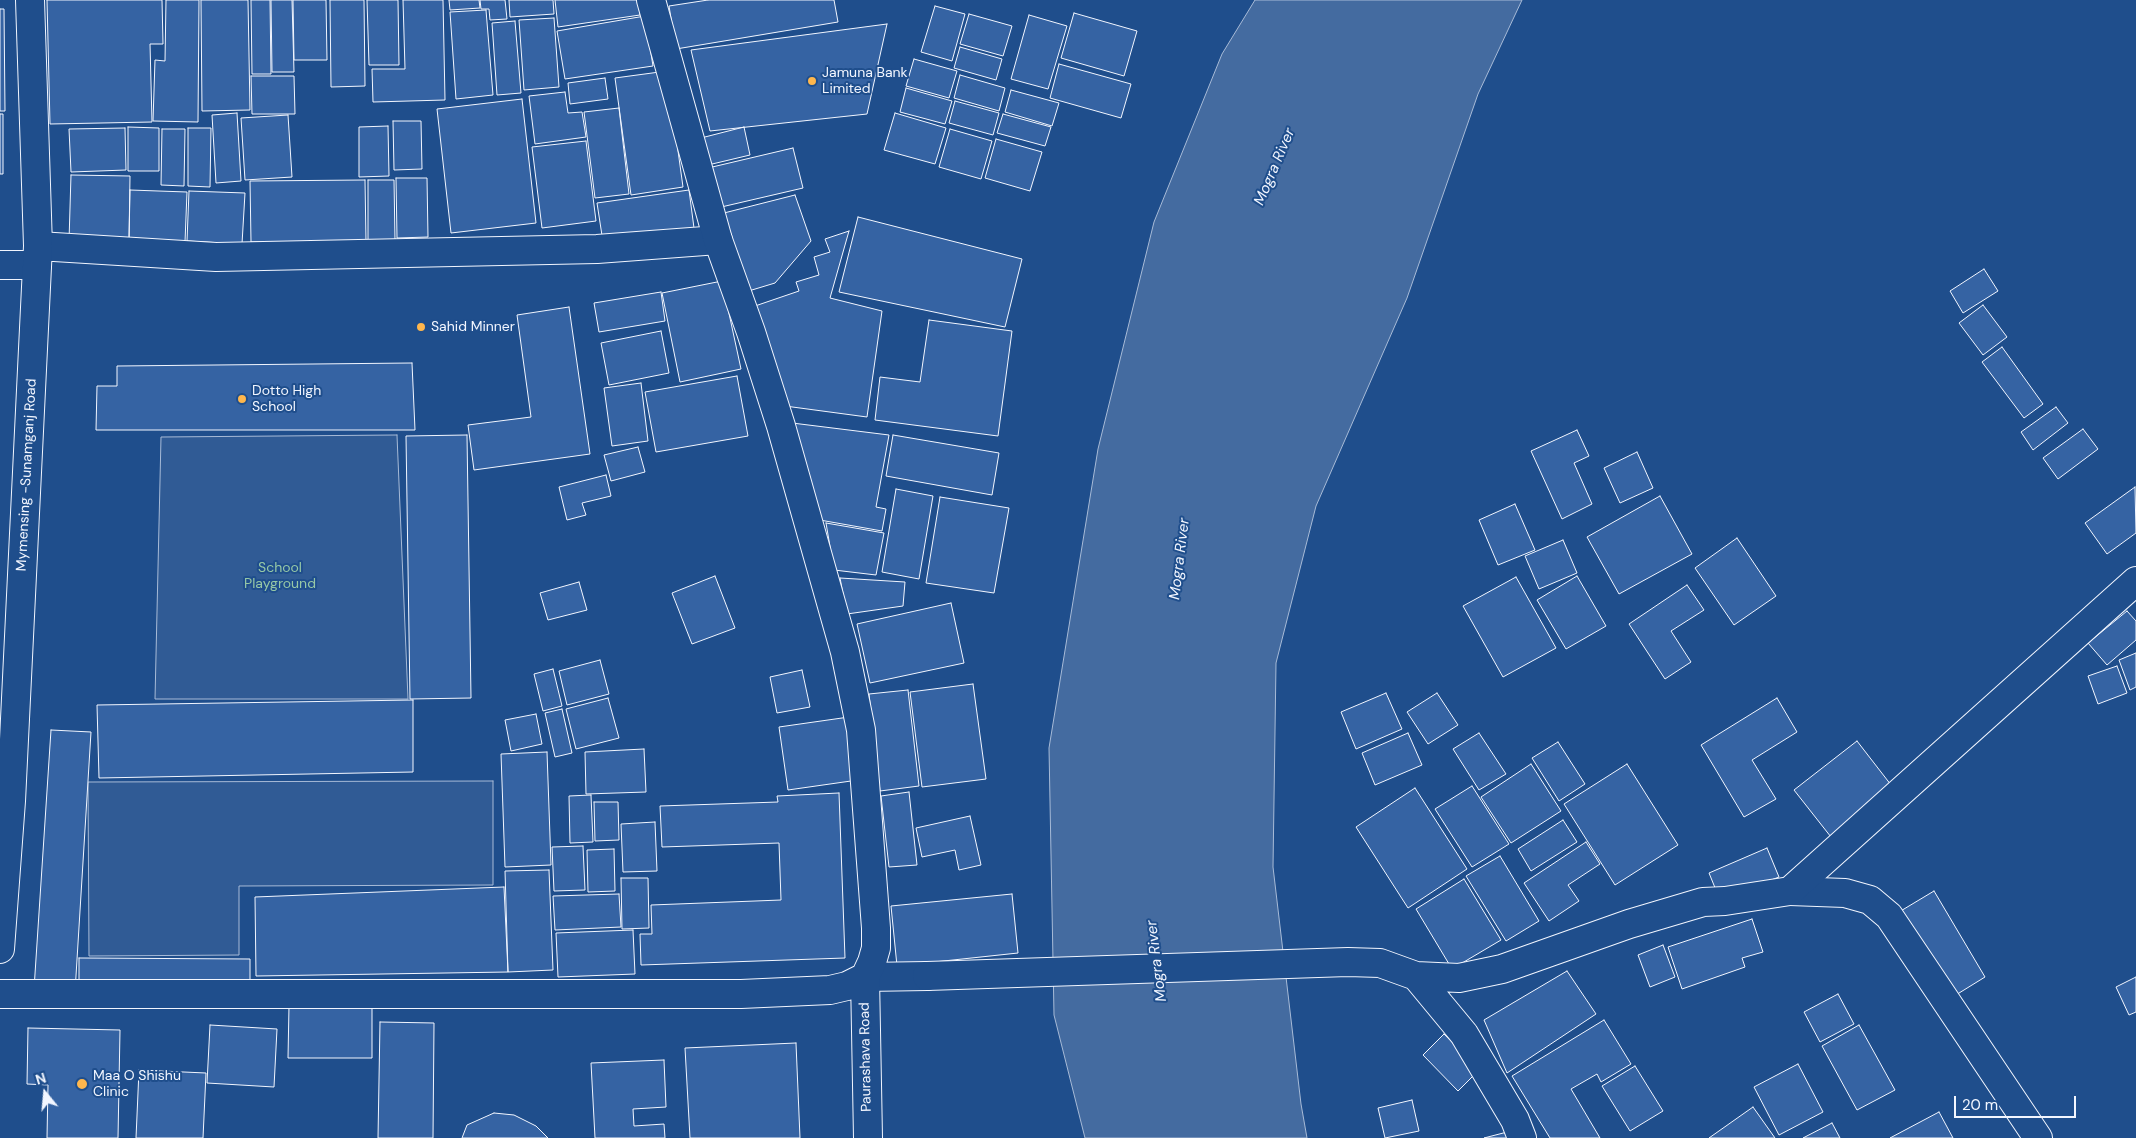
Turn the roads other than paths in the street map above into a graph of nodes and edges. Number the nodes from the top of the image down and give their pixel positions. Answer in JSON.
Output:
{"nodes":[{"id":1,"x":30,"y":0,"type":"edge"},
{"id":2,"x":651,"y":0,"type":"edge"},
{"id":3,"x":718,"y":240,"type":"junction"},
{"id":4,"x":38,"y":256,"type":"junction"},
{"id":5,"x":0,"y":265,"type":"edge"},
{"id":6,"x":2136,"y":581,"type":"edge"},
{"id":7,"x":6,"y":801,"type":"edge"},
{"id":8,"x":1790,"y":891,"type":"junction"},
{"id":9,"x":0,"y":949,"type":"edge"},
{"id":10,"x":1416,"y":976,"type":"junction"},
{"id":11,"x":865,"y":977,"type":"junction"},
{"id":12,"x":0,"y":994,"type":"edge"},
{"id":13,"x":868,"y":1138,"type":"edge"},
{"id":14,"x":1522,"y":1138,"type":"edge"},
{"id":15,"x":2038,"y":1138,"type":"edge"}],
"edges":[{"from":1,"to":4,"type":"street","name":"Mymensing -Sunamganj Road"},
{"from":2,"to":3,"type":"street"},
{"from":3,"to":4,"type":"street"},
{"from":3,"to":11,"type":"street"},
{"from":4,"to":5,"type":"street"},
{"from":4,"to":7,"type":"street","name":"Mymensing -Sunamganj Road"},
{"from":6,"to":8,"type":"street"},
{"from":7,"to":9,"type":"street","name":"Mymensing -Sunamganj Road"},
{"from":8,"to":10,"type":"street"},
{"from":8,"to":15,"type":"street"},
{"from":10,"to":11,"type":"street"},
{"from":10,"to":14,"type":"street"},
{"from":11,"to":12,"type":"street"},
{"from":11,"to":13,"type":"street","name":"Paurashava Road"}]}
